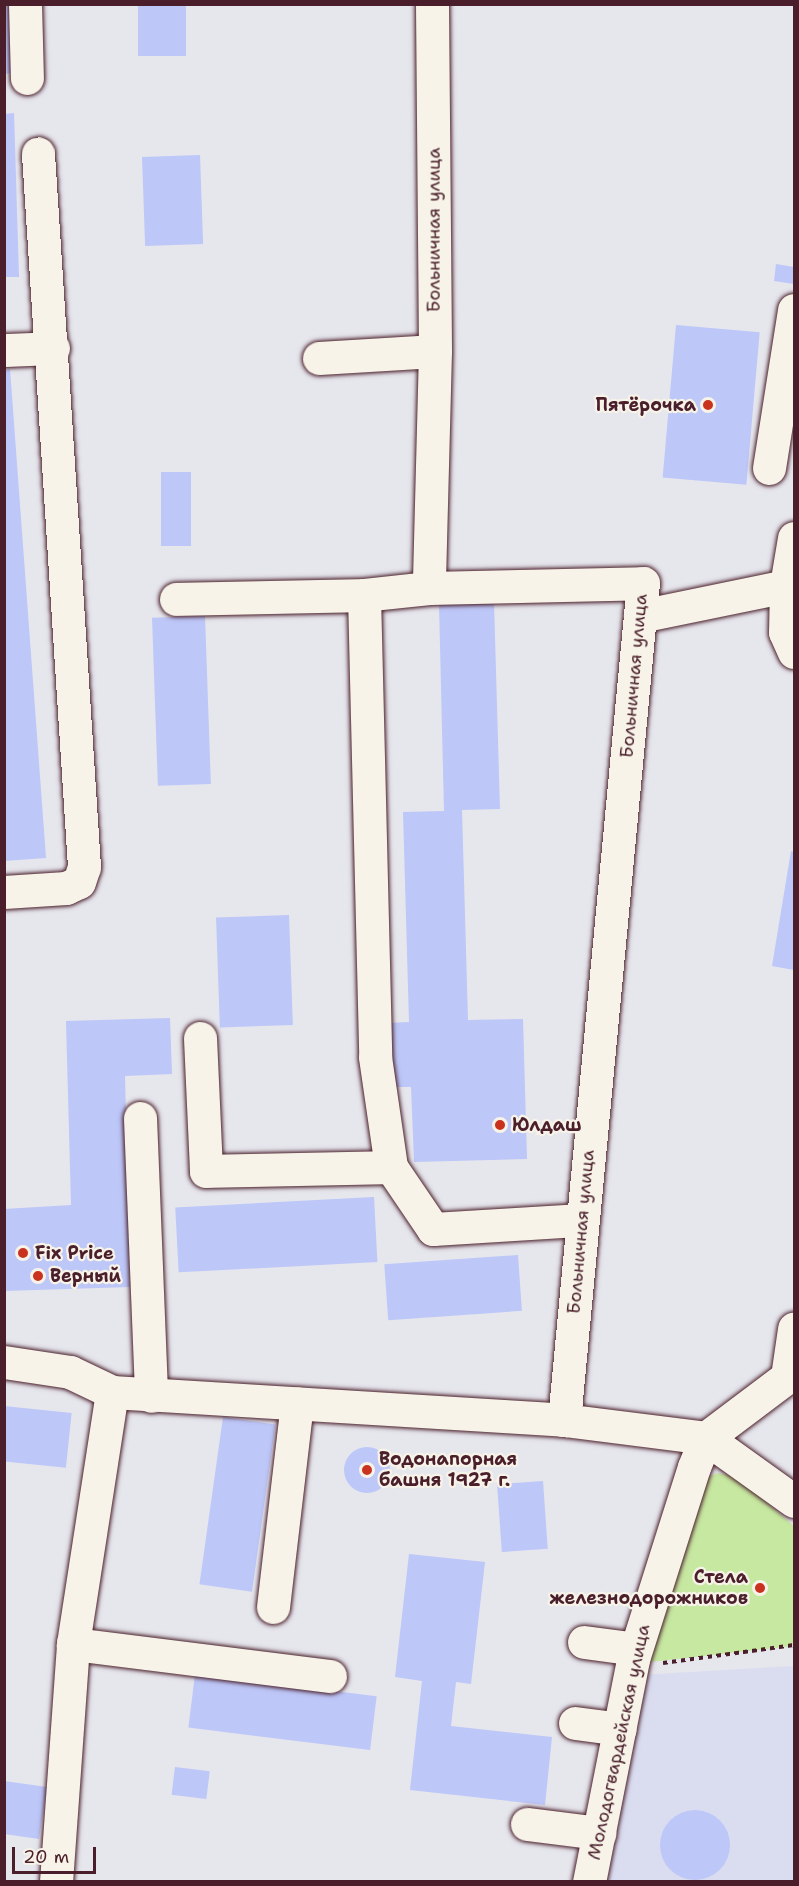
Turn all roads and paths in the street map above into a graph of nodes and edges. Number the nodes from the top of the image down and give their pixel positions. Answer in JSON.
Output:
{"nodes":[{"id":1,"x":25,"y":4,"type":"edge"},
{"id":2,"x":432,"y":4,"type":"edge"},
{"id":3,"x":27,"y":78,"type":"dead end"},
{"id":4,"x":38,"y":153,"type":"dead end"},
{"id":5,"x":795,"y":310,"type":"edge"},
{"id":6,"x":53,"y":348,"type":"junction"},
{"id":7,"x":4,"y":350,"type":"edge"},
{"id":8,"x":435,"y":351,"type":"junction"},
{"id":9,"x":319,"y":358,"type":"dead end"},
{"id":10,"x":770,"y":468,"type":"dead end"},
{"id":11,"x":795,"y":538,"type":"edge"},
{"id":12,"x":786,"y":586,"type":"junction"},
{"id":13,"x":429,"y":588,"type":"junction"},
{"id":14,"x":364,"y":595,"type":"junction"},
{"id":15,"x":176,"y":599,"type":"dead end"},
{"id":16,"x":640,"y":616,"type":"junction"},
{"id":17,"x":795,"y":652,"type":"edge"},
{"id":18,"x":4,"y":892,"type":"edge"},
{"id":19,"x":200,"y":1038,"type":"dead end"},
{"id":20,"x":140,"y":1118,"type":"dead end"},
{"id":21,"x":391,"y":1167,"type":"junction"},
{"id":22,"x":582,"y":1220,"type":"junction"},
{"id":23,"x":795,"y":1329,"type":"edge"},
{"id":24,"x":4,"y":1362,"type":"edge"},
{"id":25,"x":791,"y":1388,"type":"edge"},
{"id":26,"x":112,"y":1392,"type":"junction"},
{"id":27,"x":152,"y":1396,"type":"junction"},
{"id":28,"x":297,"y":1402,"type":"junction"},
{"id":29,"x":564,"y":1420,"type":"junction"},
{"id":30,"x":706,"y":1438,"type":"junction"},
{"id":31,"x":795,"y":1501,"type":"edge"},
{"id":32,"x":273,"y":1606,"type":"dead end"},
{"id":33,"x":584,"y":1642,"type":"dead end"},
{"id":34,"x":73,"y":1644,"type":"junction"},
{"id":35,"x":795,"y":1645,"type":"edge"},
{"id":36,"x":634,"y":1658,"type":"junction"},
{"id":37,"x":330,"y":1676,"type":"dead end"},
{"id":38,"x":575,"y":1723,"type":"dead end"},
{"id":39,"x":620,"y":1729,"type":"junction"},
{"id":40,"x":527,"y":1824,"type":"dead end"},
{"id":41,"x":599,"y":1833,"type":"junction"},
{"id":42,"x":56,"y":1881,"type":"edge"},
{"id":43,"x":589,"y":1881,"type":"edge"}],
"edges":[{"from":1,"to":3,"type":"street"},
{"from":2,"to":8,"type":"street","name":"Больничная улица"},
{"from":4,"to":6,"type":"street"},
{"from":5,"to":10,"type":"street"},
{"from":6,"to":7,"type":"street"},
{"from":6,"to":18,"type":"street"},
{"from":8,"to":9,"type":"street"},
{"from":8,"to":13,"type":"street","name":"Больничная улица"},
{"from":11,"to":12,"type":"street"},
{"from":12,"to":16,"type":"street"},
{"from":12,"to":17,"type":"street"},
{"from":13,"to":14,"type":"street"},
{"from":13,"to":16,"type":"street","name":"Больничная улица"},
{"from":14,"to":15,"type":"street"},
{"from":14,"to":21,"type":"street"},
{"from":16,"to":22,"type":"street","name":"Больничная улица"},
{"from":19,"to":21,"type":"street"},
{"from":20,"to":27,"type":"street"},
{"from":21,"to":22,"type":"street"},
{"from":22,"to":29,"type":"street","name":"Больничная улица"},
{"from":23,"to":25,"type":"street"},
{"from":24,"to":26,"type":"street"},
{"from":25,"to":30,"type":"street"},
{"from":26,"to":27,"type":"street"},
{"from":26,"to":34,"type":"street"},
{"from":27,"to":28,"type":"street"},
{"from":28,"to":29,"type":"street"},
{"from":28,"to":32,"type":"street"},
{"from":29,"to":30,"type":"street"},
{"from":30,"to":31,"type":"street"},
{"from":30,"to":36,"type":"street","name":"Молодогвардейская улица"},
{"from":33,"to":36,"type":"street"},
{"from":34,"to":37,"type":"street"},
{"from":34,"to":42,"type":"street"},
{"from":35,"to":36,"type":"path"},
{"from":36,"to":39,"type":"street","name":"Молодогвардейская улица"},
{"from":38,"to":39,"type":"street"},
{"from":39,"to":41,"type":"street","name":"Молодогвардейская улица"},
{"from":40,"to":41,"type":"street"},
{"from":41,"to":43,"type":"street","name":"Молодогвардейская улица"}]}
